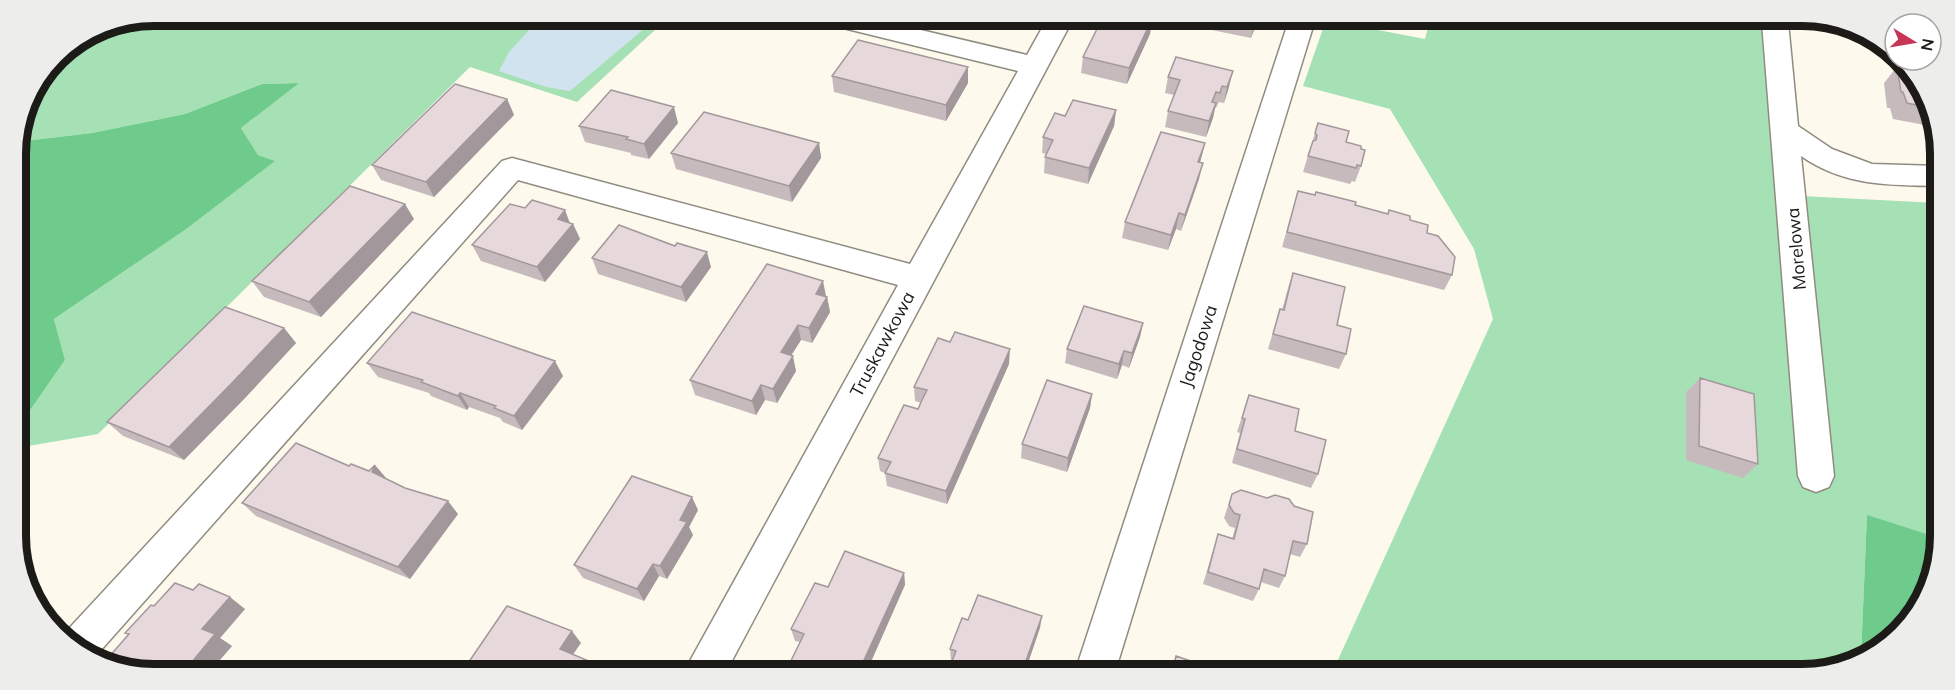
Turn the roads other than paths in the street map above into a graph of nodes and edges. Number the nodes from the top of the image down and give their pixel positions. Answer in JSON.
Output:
{"nodes":[{"id":1,"x":869,"y":26,"type":"edge"},
{"id":2,"x":1056,"y":26,"type":"edge"},
{"id":3,"x":1300,"y":26,"type":"edge"},
{"id":4,"x":1775,"y":26,"type":"edge"},
{"id":5,"x":1035,"y":66,"type":"junction"},
{"id":6,"x":1785,"y":130,"type":"junction"},
{"id":7,"x":1930,"y":176,"type":"edge"},
{"id":8,"x":917,"y":278,"type":"junction"},
{"id":9,"x":1816,"y":476,"type":"dead end"},
{"id":10,"x":81,"y":642,"type":"edge"},
{"id":11,"x":708,"y":664,"type":"edge"},
{"id":12,"x":1098,"y":664,"type":"edge"}],
"edges":[{"from":1,"to":5,"type":"street"},
{"from":2,"to":5,"type":"street","name":"Truskawkowa"},
{"from":3,"to":12,"type":"street","name":"Jagodowa"},
{"from":4,"to":6,"type":"street","name":"Morelowa"},
{"from":5,"to":8,"type":"street","name":"Truskawkowa"},
{"from":6,"to":7,"type":"street"},
{"from":6,"to":9,"type":"street","name":"Morelowa"},
{"from":8,"to":10,"type":"street"},
{"from":8,"to":11,"type":"street","name":"Truskawkowa"}]}
